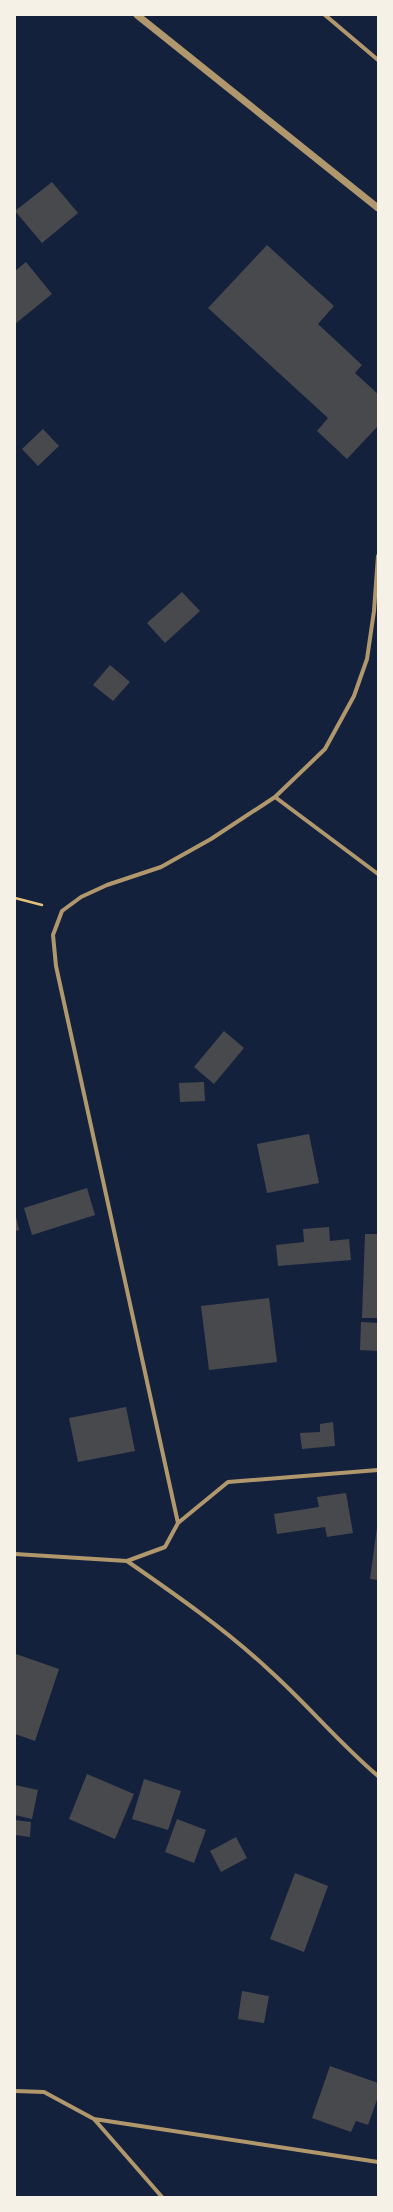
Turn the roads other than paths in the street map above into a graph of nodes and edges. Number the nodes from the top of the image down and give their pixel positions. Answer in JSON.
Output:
{"nodes":[{"id":1,"x":137,"y":15,"type":"edge"},
{"id":2,"x":325,"y":15,"type":"edge"},
{"id":3,"x":378,"y":60,"type":"edge"},
{"id":4,"x":378,"y":208,"type":"edge"},
{"id":5,"x":378,"y":556,"type":"edge"},
{"id":6,"x":275,"y":796,"type":"junction"},
{"id":7,"x":378,"y":874,"type":"edge"},
{"id":8,"x":378,"y":1470,"type":"edge"},
{"id":9,"x":178,"y":1524,"type":"junction"},
{"id":10,"x":15,"y":1554,"type":"edge"},
{"id":11,"x":127,"y":1561,"type":"junction"},
{"id":12,"x":378,"y":1776,"type":"edge"},
{"id":13,"x":15,"y":2091,"type":"edge"},
{"id":14,"x":94,"y":2119,"type":"junction"},
{"id":15,"x":378,"y":2162,"type":"edge"},
{"id":16,"x":162,"y":2197,"type":"edge"}],
"edges":[{"from":1,"to":4,"type":"street"},
{"from":2,"to":3,"type":"street"},
{"from":5,"to":6,"type":"street"},
{"from":6,"to":7,"type":"street"},
{"from":6,"to":9,"type":"street"},
{"from":8,"to":9,"type":"street"},
{"from":9,"to":11,"type":"street"},
{"from":10,"to":11,"type":"street"},
{"from":11,"to":12,"type":"street"},
{"from":13,"to":14,"type":"street"},
{"from":14,"to":15,"type":"street"},
{"from":14,"to":16,"type":"street"}]}
